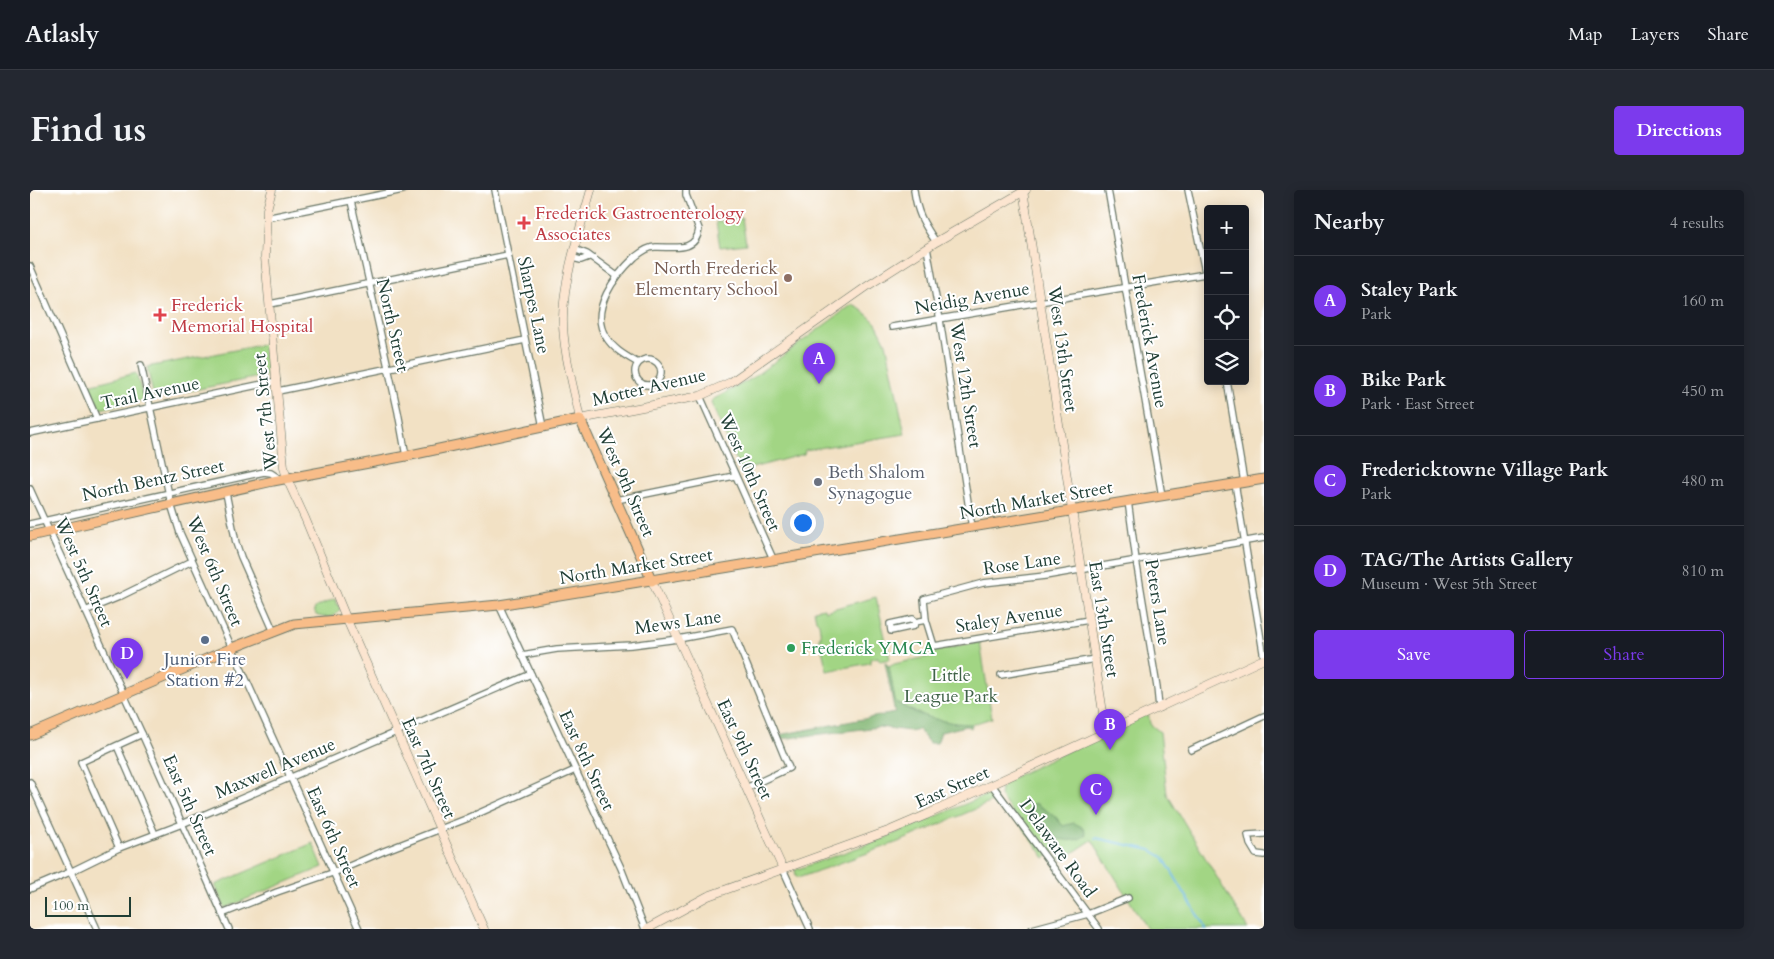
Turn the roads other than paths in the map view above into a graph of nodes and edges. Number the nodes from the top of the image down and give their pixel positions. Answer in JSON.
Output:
{"nodes":[{"id":1,"x":272,"y":190,"type":"edge"},
{"id":2,"x":403,"y":190,"type":"edge"},
{"id":3,"x":494,"y":190,"type":"edge"},
{"id":4,"x":591,"y":190,"type":"edge"},
{"id":5,"x":686,"y":190,"type":"edge"},
{"id":6,"x":914,"y":190,"type":"edge"},
{"id":7,"x":1024,"y":190,"type":"edge"},
{"id":8,"x":1108,"y":190,"type":"edge"},
{"id":9,"x":1188,"y":190,"type":"edge"},
{"id":10,"x":351,"y":201,"type":"junction"},
{"id":11,"x":266,"y":218,"type":"junction"},
{"id":12,"x":936,"y":242,"type":"junction"},
{"id":13,"x":927,"y":248,"type":"junction"},
{"id":14,"x":574,"y":253,"type":"junction"},
{"id":15,"x":508,"y":255,"type":"junction"},
{"id":16,"x":30,"y":266,"type":"edge"},
{"id":17,"x":1204,"y":269,"type":"edge"},
{"id":18,"x":1204,"y":274,"type":"edge"},
{"id":19,"x":617,"y":276,"type":"junction"},
{"id":20,"x":369,"y":285,"type":"junction"},
{"id":21,"x":1126,"y":287,"type":"junction"},
{"id":22,"x":1041,"y":301,"type":"junction"},
{"id":23,"x":270,"y":304,"type":"junction"},
{"id":24,"x":940,"y":320,"type":"junction"},
{"id":25,"x":892,"y":327,"type":"dead end"},
{"id":26,"x":525,"y":340,"type":"junction"},
{"id":27,"x":638,"y":363,"type":"junction"},
{"id":28,"x":141,"y":365,"type":"dead end"},
{"id":29,"x":388,"y":368,"type":"junction"},
{"id":30,"x":277,"y":381,"type":"junction"},
{"id":31,"x":1228,"y":385,"type":"edge"},
{"id":32,"x":278,"y":391,"type":"junction"},
{"id":33,"x":700,"y":396,"type":"junction"},
{"id":34,"x":151,"y":408,"type":"junction"},
{"id":35,"x":98,"y":419,"type":"junction"},
{"id":36,"x":580,"y":419,"type":"junction"},
{"id":37,"x":543,"y":426,"type":"junction"},
{"id":38,"x":30,"y":434,"type":"edge"},
{"id":39,"x":406,"y":456,"type":"junction"},
{"id":40,"x":734,"y":476,"type":"junction"},
{"id":41,"x":1264,"y":479,"type":"edge"},
{"id":42,"x":284,"y":480,"type":"junction"},
{"id":43,"x":1240,"y":482,"type":"junction"},
{"id":44,"x":30,"y":489,"type":"edge"},
{"id":45,"x":226,"y":492,"type":"junction"},
{"id":46,"x":169,"y":493,"type":"junction"},
{"id":47,"x":1162,"y":496,"type":"junction"},
{"id":48,"x":616,"y":500,"type":"junction"},
{"id":49,"x":1128,"y":501,"type":"junction"},
{"id":50,"x":171,"y":504,"type":"junction"},
{"id":51,"x":1072,"y":511,"type":"junction"},
{"id":52,"x":44,"y":520,"type":"junction"},
{"id":53,"x":30,"y":524,"type":"edge"},
{"id":54,"x":972,"y":528,"type":"junction"},
{"id":55,"x":49,"y":531,"type":"junction"},
{"id":56,"x":30,"y":536,"type":"edge"},
{"id":57,"x":1264,"y":538,"type":"edge"},
{"id":58,"x":1245,"y":541,"type":"junction"},
{"id":59,"x":1136,"y":560,"type":"junction"},
{"id":60,"x":192,"y":561,"type":"junction"},
{"id":61,"x":774,"y":561,"type":"junction"},
{"id":62,"x":1081,"y":569,"type":"junction"},
{"id":63,"x":652,"y":581,"type":"junction"},
{"id":64,"x":499,"y":605,"type":"junction"},
{"id":65,"x":85,"y":611,"type":"junction"},
{"id":66,"x":347,"y":620,"type":"junction"},
{"id":67,"x":926,"y":620,"type":"junction"},
{"id":68,"x":1089,"y":620,"type":"junction"},
{"id":69,"x":915,"y":622,"type":"dead end"},
{"id":70,"x":274,"y":632,"type":"junction"},
{"id":71,"x":678,"y":639,"type":"junction"},
{"id":72,"x":232,"y":648,"type":"junction"},
{"id":73,"x":522,"y":655,"type":"junction"},
{"id":74,"x":1264,"y":658,"type":"edge"},
{"id":75,"x":1095,"y":660,"type":"junction"},
{"id":76,"x":531,"y":674,"type":"junction"},
{"id":77,"x":1001,"y":675,"type":"dead end"},
{"id":78,"x":123,"y":694,"type":"junction"},
{"id":79,"x":1159,"y":708,"type":"junction"},
{"id":80,"x":1264,"y":716,"type":"edge"},
{"id":81,"x":1106,"y":732,"type":"junction"},
{"id":82,"x":397,"y":733,"type":"junction"},
{"id":83,"x":30,"y":734,"type":"edge"},
{"id":84,"x":142,"y":734,"type":"junction"},
{"id":85,"x":117,"y":746,"type":"junction"},
{"id":86,"x":1191,"y":750,"type":"dead end"},
{"id":87,"x":575,"y":770,"type":"junction"},
{"id":88,"x":291,"y":777,"type":"junction"},
{"id":89,"x":30,"y":782,"type":"edge"},
{"id":90,"x":992,"y":785,"type":"junction"},
{"id":91,"x":746,"y":788,"type":"junction"},
{"id":92,"x":182,"y":824,"type":"junction"},
{"id":93,"x":440,"y":829,"type":"junction"},
{"id":94,"x":155,"y":834,"type":"junction"},
{"id":95,"x":1264,"y":834,"type":"edge"},
{"id":96,"x":119,"y":848,"type":"junction"},
{"id":97,"x":1264,"y":855,"type":"edge"},
{"id":98,"x":783,"y":869,"type":"junction"},
{"id":99,"x":70,"y":872,"type":"junction"},
{"id":100,"x":333,"y":872,"type":"junction"},
{"id":101,"x":30,"y":889,"type":"edge"},
{"id":102,"x":1128,"y":898,"type":"dead end"},
{"id":103,"x":222,"y":914,"type":"junction"},
{"id":104,"x":1088,"y":914,"type":"junction"},
{"id":105,"x":96,"y":929,"type":"edge"},
{"id":106,"x":229,"y":929,"type":"edge"},
{"id":107,"x":359,"y":929,"type":"edge"},
{"id":108,"x":484,"y":929,"type":"edge"},
{"id":109,"x":646,"y":929,"type":"edge"},
{"id":110,"x":810,"y":929,"type":"edge"},
{"id":111,"x":1032,"y":929,"type":"edge"},
{"id":112,"x":1099,"y":929,"type":"edge"}],
"edges":[{"from":1,"to":11,"type":"main road","name":"West 7th Street"},
{"from":2,"to":10,"type":"street"},
{"from":3,"to":15,"type":"street","name":"Sharpes Lane"},
{"from":4,"to":14,"type":"main road","name":"West 9th Street"},
{"from":5,"to":19,"type":"street"},
{"from":6,"to":12,"type":"street"},
{"from":7,"to":12,"type":"main road","name":"Motter Avenue"},
{"from":7,"to":22,"type":"main road","name":"West 13th Street"},
{"from":8,"to":21,"type":"street","name":"Frederick Avenue"},
{"from":9,"to":17,"type":"street"},
{"from":10,"to":11,"type":"street"},
{"from":10,"to":20,"type":"street","name":"North Street"},
{"from":11,"to":23,"type":"main road","name":"West 7th Street"},
{"from":12,"to":13,"type":"main road","name":"Motter Avenue"},
{"from":13,"to":24,"type":"street","name":"West 12th Street"},
{"from":13,"to":33,"type":"main road","name":"Motter Avenue"},
{"from":14,"to":19,"type":"street"},
{"from":14,"to":36,"type":"main road","name":"West 9th Street"},
{"from":15,"to":20,"type":"street"},
{"from":15,"to":26,"type":"street","name":"Sharpes Lane"},
{"from":16,"to":35,"type":"street"},
{"from":18,"to":21,"type":"street","name":"Neidig Avenue"},
{"from":19,"to":27,"type":"street"},
{"from":20,"to":23,"type":"street"},
{"from":20,"to":29,"type":"street","name":"North Street"},
{"from":21,"to":22,"type":"street","name":"Neidig Avenue"},
{"from":21,"to":47,"type":"street","name":"Frederick Avenue"},
{"from":22,"to":24,"type":"street","name":"Neidig Avenue"},
{"from":22,"to":51,"type":"main road","name":"West 13th Street"},
{"from":23,"to":30,"type":"main road","name":"West 7th Street"},
{"from":24,"to":25,"type":"street","name":"Neidig Avenue"},
{"from":24,"to":54,"type":"street","name":"West 12th Street"},
{"from":26,"to":29,"type":"street"},
{"from":26,"to":37,"type":"street","name":"Sharpes Lane"},
{"from":27,"to":27,"type":"street"},
{"from":28,"to":34,"type":"street","name":"West 6th Street"},
{"from":29,"to":32,"type":"street"},
{"from":29,"to":39,"type":"street","name":"North Street"},
{"from":30,"to":32,"type":"main road","name":"West 7th Street"},
{"from":30,"to":34,"type":"street","name":"Trail Avenue"},
{"from":31,"to":43,"type":"street"},
{"from":32,"to":42,"type":"main road","name":"West 7th Street"},
{"from":33,"to":36,"type":"main road","name":"Motter Avenue"},
{"from":33,"to":40,"type":"street","name":"West 10th Street"},
{"from":34,"to":35,"type":"street","name":"Trail Avenue"},
{"from":34,"to":46,"type":"street","name":"West 6th Street"},
{"from":35,"to":38,"type":"street","name":"Trail Avenue"},
{"from":36,"to":37,"type":"main road","name":"Motter Avenue"},
{"from":36,"to":48,"type":"main road","name":"West 9th Street"},
{"from":37,"to":39,"type":"main road","name":"Motter Avenue"},
{"from":39,"to":42,"type":"main road","name":"Motter Avenue"},
{"from":40,"to":48,"type":"street"},
{"from":40,"to":61,"type":"street","name":"West 10th Street"},
{"from":41,"to":43,"type":"main road","name":"North Market Street"},
{"from":42,"to":45,"type":"main road","name":"North Bentz Street"},
{"from":42,"to":46,"type":"street","name":"North Bentz Street"},
{"from":42,"to":66,"type":"main road","name":"West 7th Street"},
{"from":43,"to":47,"type":"main road","name":"North Market Street"},
{"from":43,"to":58,"type":"street"},
{"from":44,"to":52,"type":"street","name":"West 5th Street"},
{"from":45,"to":50,"type":"main road","name":"North Bentz Street"},
{"from":45,"to":70,"type":"street"},
{"from":46,"to":50,"type":"street","name":"West 6th Street"},
{"from":46,"to":52,"type":"street","name":"North Bentz Street"},
{"from":47,"to":49,"type":"main road","name":"North Market Street"},
{"from":48,"to":63,"type":"main road","name":"West 9th Street"},
{"from":49,"to":51,"type":"main road","name":"North Market Street"},
{"from":49,"to":59,"type":"street","name":"Peters Lane"},
{"from":50,"to":55,"type":"main road","name":"North Bentz Street"},
{"from":50,"to":60,"type":"street","name":"West 6th Street"},
{"from":51,"to":54,"type":"main road","name":"North Market Street"},
{"from":51,"to":62,"type":"main road","name":"East 13th Street"},
{"from":52,"to":53,"type":"street","name":"North Bentz Street"},
{"from":52,"to":55,"type":"street","name":"West 5th Street"},
{"from":54,"to":61,"type":"main road","name":"North Market Street"},
{"from":55,"to":56,"type":"main road","name":"North Bentz Street"},
{"from":55,"to":65,"type":"street","name":"West 5th Street"},
{"from":57,"to":58,"type":"street","name":"Rose Lane"},
{"from":58,"to":59,"type":"street","name":"Rose Lane"},
{"from":58,"to":74,"type":"street"},
{"from":59,"to":62,"type":"street","name":"Rose Lane"},
{"from":59,"to":79,"type":"street","name":"Peters Lane"},
{"from":60,"to":65,"type":"street"},
{"from":60,"to":72,"type":"street","name":"West 6th Street"},
{"from":61,"to":63,"type":"main road","name":"North Market Street"},
{"from":62,"to":67,"type":"street","name":"Rose Lane"},
{"from":62,"to":68,"type":"main road","name":"East 13th Street"},
{"from":63,"to":64,"type":"main road","name":"North Market Street"},
{"from":63,"to":71,"type":"main road","name":"East 9th Street"},
{"from":64,"to":66,"type":"main road","name":"North Market Street"},
{"from":64,"to":73,"type":"street","name":"East 8th Street"},
{"from":65,"to":78,"type":"street","name":"West 5th Street"},
{"from":66,"to":70,"type":"main road","name":"North Market Street"},
{"from":66,"to":82,"type":"main road","name":"East 7th Street"},
{"from":67,"to":68,"type":"street","name":"Staley Avenue"},
{"from":67,"to":69,"type":"street"},
{"from":68,"to":75,"type":"main road","name":"East 13th Street"},
{"from":70,"to":72,"type":"main road","name":"North Market Street"},
{"from":71,"to":73,"type":"street","name":"Mews Lane"},
{"from":71,"to":91,"type":"main road","name":"East 9th Street"},
{"from":71,"to":91,"type":"street","name":"Mews Lane"},
{"from":72,"to":78,"type":"main road","name":"North Market Street"},
{"from":72,"to":88,"type":"street","name":"East 6th Street"},
{"from":73,"to":76,"type":"street","name":"East 8th Street"},
{"from":74,"to":79,"type":"main road","name":"East Street"},
{"from":75,"to":77,"type":"street"},
{"from":75,"to":81,"type":"main road","name":"East 13th Street"},
{"from":76,"to":82,"type":"street","name":"Maxwell Avenue"},
{"from":76,"to":87,"type":"street","name":"East 8th Street"},
{"from":78,"to":83,"type":"main road","name":"North Market Street"},
{"from":78,"to":84,"type":"street","name":"East 5th Street"},
{"from":79,"to":81,"type":"main road","name":"East Street"},
{"from":80,"to":86,"type":"street"},
{"from":81,"to":90,"type":"main road","name":"East Street"},
{"from":82,"to":88,"type":"street","name":"Maxwell Avenue"},
{"from":82,"to":93,"type":"main road","name":"East 7th Street"},
{"from":84,"to":85,"type":"street"},
{"from":84,"to":92,"type":"street","name":"East 5th Street"},
{"from":85,"to":94,"type":"street"},
{"from":85,"to":96,"type":"street"},
{"from":87,"to":93,"type":"street"},
{"from":87,"to":109,"type":"street","name":"East 8th Street"},
{"from":88,"to":92,"type":"street","name":"Maxwell Avenue"},
{"from":88,"to":100,"type":"street","name":"East 6th Street"},
{"from":89,"to":99,"type":"street"},
{"from":90,"to":98,"type":"main road","name":"East Street"},
{"from":90,"to":104,"type":"street","name":"Delaware Road"},
{"from":91,"to":98,"type":"main road","name":"East 9th Street"},
{"from":92,"to":94,"type":"street","name":"Maxwell Avenue"},
{"from":92,"to":103,"type":"street","name":"East 5th Street"},
{"from":93,"to":100,"type":"street"},
{"from":93,"to":108,"type":"main road","name":"East 7th Street"},
{"from":94,"to":96,"type":"street","name":"Maxwell Avenue"},
{"from":95,"to":97,"type":"street"},
{"from":96,"to":99,"type":"street","name":"Maxwell Avenue"},
{"from":98,"to":109,"type":"main road","name":"East Street"},
{"from":98,"to":110,"type":"street","name":"East 9th Street"},
{"from":99,"to":101,"type":"street","name":"Maxwell Avenue"},
{"from":99,"to":105,"type":"street"},
{"from":100,"to":103,"type":"street"},
{"from":100,"to":107,"type":"street","name":"East 6th Street"},
{"from":102,"to":104,"type":"street"},
{"from":103,"to":106,"type":"street","name":"East 5th Street"},
{"from":104,"to":111,"type":"street"},
{"from":104,"to":112,"type":"street","name":"Delaware Road"}]}
